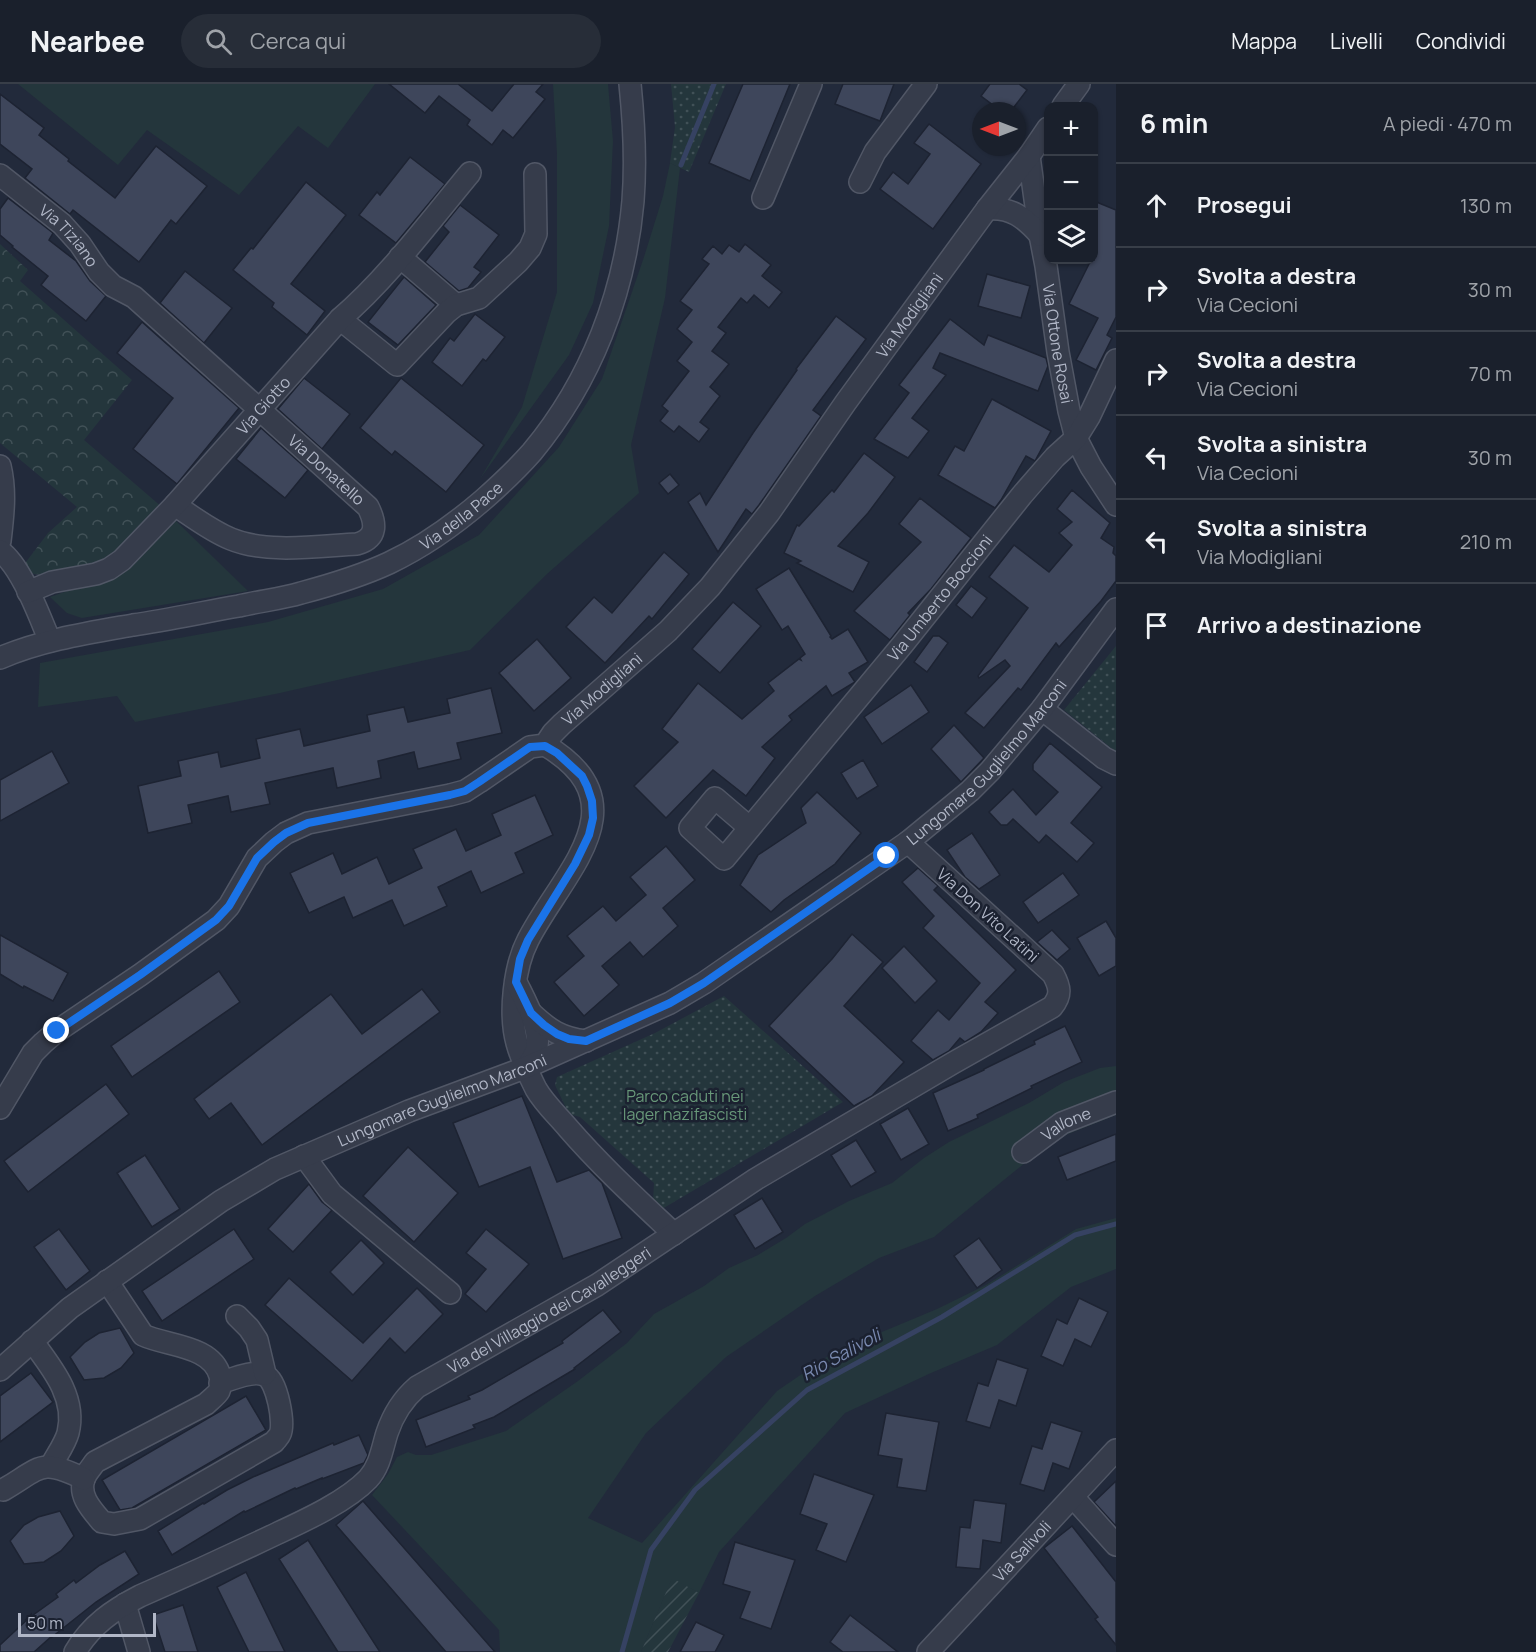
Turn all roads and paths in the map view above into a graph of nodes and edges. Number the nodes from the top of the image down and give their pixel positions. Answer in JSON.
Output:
{"nodes":[{"id":1,"x":630,"y":84,"type":"edge"},
{"id":2,"x":811,"y":84,"type":"edge"},
{"id":3,"x":926,"y":84,"type":"edge"},
{"id":4,"x":1079,"y":84,"type":"edge"},
{"id":5,"x":1067,"y":102,"type":"edge"},
{"id":6,"x":1044,"y":134,"type":"edge"},
{"id":7,"x":1029,"y":156,"type":"junction"},
{"id":8,"x":470,"y":173,"type":"dead end"},
{"id":9,"x":535,"y":174,"type":"dead end"},
{"id":10,"x":0,"y":175,"type":"edge"},
{"id":11,"x":860,"y":182,"type":"dead end"},
{"id":12,"x":763,"y":198,"type":"dead end"},
{"id":13,"x":987,"y":209,"type":"junction"},
{"id":14,"x":1040,"y":235,"type":"junction"},
{"id":15,"x":400,"y":257,"type":"junction"},
{"id":16,"x":134,"y":297,"type":"joint"},
{"id":17,"x":456,"y":305,"type":"junction"},
{"id":18,"x":340,"y":319,"type":"junction"},
{"id":19,"x":1116,"y":360,"type":"edge"},
{"id":20,"x":259,"y":410,"type":"junction"},
{"id":21,"x":1076,"y":438,"type":"junction"},
{"id":22,"x":0,"y":466,"type":"edge"},
{"id":23,"x":175,"y":505,"type":"junction"},
{"id":24,"x":1116,"y":505,"type":"edge"},
{"id":25,"x":0,"y":541,"type":"edge"},
{"id":26,"x":0,"y":551,"type":"edge"},
{"id":27,"x":28,"y":592,"type":"junction"},
{"id":28,"x":1116,"y":609,"type":"edge"},
{"id":29,"x":50,"y":641,"type":"junction"},
{"id":30,"x":0,"y":658,"type":"edge"},
{"id":31,"x":1042,"y":709,"type":"junction"},
{"id":32,"x":545,"y":746,"type":"junction"},
{"id":33,"x":1116,"y":764,"type":"edge"},
{"id":34,"x":750,"y":828,"type":"dead end"},
{"id":35,"x":908,"y":842,"type":"junction"},
{"id":36,"x":516,"y":982,"type":"junction"},
{"id":37,"x":1060,"y":993,"type":"joint"},
{"id":38,"x":531,"y":1013,"type":"junction"},
{"id":39,"x":586,"y":1041,"type":"junction"},
{"id":40,"x":527,"y":1067,"type":"junction"},
{"id":41,"x":1116,"y":1102,"type":"edge"},
{"id":42,"x":0,"y":1108,"type":"edge"},
{"id":43,"x":1023,"y":1152,"type":"dead end"},
{"id":44,"x":304,"y":1156,"type":"junction"},
{"id":45,"x":674,"y":1234,"type":"junction"},
{"id":46,"x":107,"y":1281,"type":"junction"},
{"id":47,"x":450,"y":1293,"type":"dead end"},
{"id":48,"x":237,"y":1316,"type":"dead end"},
{"id":49,"x":50,"y":1324,"type":"junction"},
{"id":50,"x":32,"y":1341,"type":"junction"},
{"id":51,"x":0,"y":1354,"type":"edge"},
{"id":52,"x":0,"y":1370,"type":"edge"},
{"id":53,"x":265,"y":1374,"type":"junction"},
{"id":54,"x":220,"y":1383,"type":"junction"},
{"id":55,"x":1116,"y":1450,"type":"edge"},
{"id":56,"x":51,"y":1466,"type":"junction"},
{"id":57,"x":84,"y":1479,"type":"junction"},
{"id":58,"x":3,"y":1490,"type":"dead end"},
{"id":59,"x":1073,"y":1497,"type":"junction"},
{"id":60,"x":1116,"y":1545,"type":"edge"},
{"id":61,"x":125,"y":1604,"type":"junction"},
{"id":62,"x":75,"y":1652,"type":"edge"},
{"id":63,"x":139,"y":1652,"type":"edge"},
{"id":64,"x":928,"y":1652,"type":"edge"}],
"edges":[{"from":1,"to":29,"type":"street","name":"Via della Pace"},
{"from":2,"to":12,"type":"street"},
{"from":3,"to":11,"type":"street"},
{"from":4,"to":5,"type":"street"},
{"from":6,"to":7,"type":"street","name":"Via Modigliani"},
{"from":7,"to":13,"type":"street","name":"Via Modigliani"},
{"from":7,"to":14,"type":"street","name":"Via Ottone Rosai"},
{"from":8,"to":15,"type":"street","name":"Via Giotto"},
{"from":9,"to":17,"type":"street"},
{"from":10,"to":16,"type":"street","name":"Via Tiziano"},
{"from":13,"to":14,"type":"street"},
{"from":13,"to":32,"type":"street","name":"Via Modigliani"},
{"from":14,"to":21,"type":"street","name":"Via Ottone Rosai"},
{"from":15,"to":17,"type":"street"},
{"from":15,"to":18,"type":"street","name":"Via Giotto"},
{"from":16,"to":20,"type":"street","name":"Via Donatello"},
{"from":17,"to":18,"type":"street"},
{"from":18,"to":20,"type":"street","name":"Via Giotto"},
{"from":19,"to":21,"type":"street","name":"Via Umberto Boccioni"},
{"from":20,"to":23,"type":"street","name":"Via Giotto"},
{"from":20,"to":23,"type":"street","name":"Via Donatello"},
{"from":21,"to":24,"type":"street","name":"Via Ottone Rosai"},
{"from":21,"to":34,"type":"street","name":"Via Umberto Boccioni"},
{"from":22,"to":25,"type":"street"},
{"from":23,"to":27,"type":"street","name":"Via Giotto"},
{"from":26,"to":27,"type":"street"},
{"from":27,"to":29,"type":"street"},
{"from":28,"to":31,"type":"street","name":"Lungomare Guglielmo Marconi"},
{"from":29,"to":30,"type":"street","name":"Via della Pace"},
{"from":31,"to":33,"type":"street"},
{"from":31,"to":35,"type":"street","name":"Lungomare Guglielmo Marconi"},
{"from":32,"to":36,"type":"street"},
{"from":32,"to":42,"type":"street"},
{"from":35,"to":37,"type":"street","name":"Via Don Vito Latini"},
{"from":35,"to":39,"type":"street","name":"Lungomare Guglielmo Marconi"},
{"from":36,"to":38,"type":"street"},
{"from":36,"to":40,"type":"street"},
{"from":37,"to":45,"type":"street","name":"Via del Villaggio dei Cavalleggeri"},
{"from":38,"to":39,"type":"street"},
{"from":38,"to":40,"type":"street"},
{"from":39,"to":40,"type":"street","name":"Lungomare Guglielmo Marconi"},
{"from":40,"to":44,"type":"street","name":"Lungomare Guglielmo Marconi"},
{"from":40,"to":45,"type":"street"},
{"from":41,"to":43,"type":"street","name":"Vallone"},
{"from":44,"to":46,"type":"street","name":"Lungomare Guglielmo Marconi"},
{"from":44,"to":47,"type":"street"},
{"from":45,"to":61,"type":"street","name":"Via del Villaggio dei Cavalleggeri"},
{"from":46,"to":49,"type":"street","name":"Lungomare Guglielmo Marconi"},
{"from":46,"to":54,"type":"street"},
{"from":48,"to":53,"type":"street"},
{"from":49,"to":50,"type":"street","name":"Lungomare Guglielmo Marconi"},
{"from":49,"to":51,"type":"street","name":"Lungomare Guglielmo Marconi"},
{"from":50,"to":52,"type":"street","name":"Lungomare Guglielmo Marconi"},
{"from":50,"to":56,"type":"street"},
{"from":53,"to":54,"type":"street"},
{"from":53,"to":57,"type":"street"},
{"from":54,"to":57,"type":"street"},
{"from":55,"to":59,"type":"street","name":"Via Salivoli"},
{"from":56,"to":57,"type":"street"},
{"from":56,"to":58,"type":"street"},
{"from":59,"to":60,"type":"street"},
{"from":59,"to":64,"type":"street","name":"Via Salivoli"},
{"from":61,"to":62,"type":"street","name":"Via del Villaggio dei Cavalleggeri"},
{"from":61,"to":63,"type":"street"}]}
